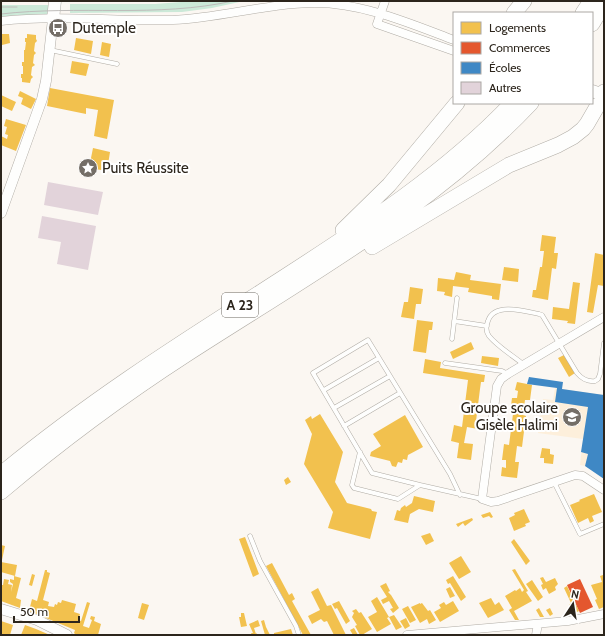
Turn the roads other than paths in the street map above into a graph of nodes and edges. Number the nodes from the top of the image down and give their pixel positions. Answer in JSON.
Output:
{"nodes":[{"id":1,"x":55,"y":1,"type":"edge"},
{"id":2,"x":385,"y":1,"type":"edge"},
{"id":3,"x":524,"y":1,"type":"edge"},
{"id":4,"x":591,"y":1,"type":"edge"},
{"id":5,"x":604,"y":4,"type":"edge"},
{"id":6,"x":515,"y":12,"type":"edge"},
{"id":7,"x":584,"y":12,"type":"edge"},
{"id":8,"x":380,"y":13,"type":"junction"},
{"id":9,"x":53,"y":19,"type":"junction"},
{"id":10,"x":1,"y":21,"type":"edge"},
{"id":11,"x":593,"y":22,"type":"edge"},
{"id":12,"x":453,"y":40,"type":"edge"},
{"id":13,"x":50,"y":50,"type":"junction"},
{"id":14,"x":453,"y":52,"type":"edge"},
{"id":15,"x":117,"y":64,"type":"dead end"},
{"id":16,"x":600,"y":98,"type":"edge"},
{"id":17,"x":456,"y":104,"type":"edge"},
{"id":18,"x":511,"y":104,"type":"edge"},
{"id":19,"x":530,"y":104,"type":"edge"},
{"id":20,"x":1,"y":213,"type":"edge"},
{"id":21,"x":309,"y":261,"type":"junction"},
{"id":22,"x":281,"y":295,"type":"junction"},
{"id":23,"x":457,"y":298,"type":"dead end"},
{"id":24,"x":604,"y":317,"type":"edge"},
{"id":25,"x":454,"y":321,"type":"junction"},
{"id":26,"x":487,"y":326,"type":"junction"},
{"id":27,"x":452,"y":339,"type":"dead end"},
{"id":28,"x":559,"y":343,"type":"junction"},
{"id":29,"x":604,"y":344,"type":"edge"},
{"id":30,"x":379,"y":358,"type":"junction"},
{"id":31,"x":445,"y":363,"type":"dead end"},
{"id":32,"x":523,"y":364,"type":"junction"},
{"id":33,"x":508,"y":374,"type":"junction"},
{"id":34,"x":390,"y":376,"type":"junction"},
{"id":35,"x":324,"y":390,"type":"junction"},
{"id":36,"x":400,"y":393,"type":"junction"},
{"id":37,"x":334,"y":408,"type":"junction"},
{"id":38,"x":344,"y":426,"type":"junction"},
{"id":39,"x":360,"y":452,"type":"junction"},
{"id":40,"x":1,"y":474,"type":"edge"},
{"id":41,"x":554,"y":481,"type":"junction"},
{"id":42,"x":420,"y":485,"type":"junction"},
{"id":43,"x":604,"y":490,"type":"edge"},
{"id":44,"x":1,"y":492,"type":"edge"},
{"id":45,"x":460,"y":495,"type":"junction"},
{"id":46,"x":482,"y":499,"type":"junction"},
{"id":47,"x":604,"y":524,"type":"edge"},
{"id":48,"x":250,"y":536,"type":"dead end"},
{"id":49,"x":1,"y":609,"type":"edge"},
{"id":50,"x":604,"y":614,"type":"edge"},
{"id":51,"x":538,"y":624,"type":"junction"},
{"id":52,"x":67,"y":635,"type":"edge"},
{"id":53,"x":299,"y":635,"type":"edge"},
{"id":54,"x":407,"y":635,"type":"edge"},
{"id":55,"x":536,"y":635,"type":"edge"}],
"edges":[{"from":1,"to":9,"type":"main road"},
{"from":2,"to":8,"type":"street"},
{"from":3,"to":6,"type":"highway"},
{"from":4,"to":7,"type":"highway"},
{"from":5,"to":11,"type":"highway"},
{"from":8,"to":9,"type":"street"},
{"from":8,"to":12,"type":"street"},
{"from":8,"to":14,"type":"street"},
{"from":9,"to":10,"type":"street"},
{"from":9,"to":13,"type":"street"},
{"from":13,"to":15,"type":"lane"},
{"from":13,"to":20,"type":"street"},
{"from":16,"to":22,"type":"highway"},
{"from":17,"to":21,"type":"highway"},
{"from":18,"to":21,"type":"highway","number":"A 23"},
{"from":19,"to":22,"type":"highway","number":"A 23"},
{"from":21,"to":40,"type":"highway","number":"A 23"},
{"from":22,"to":44,"type":"highway","number":"A 23"},
{"from":23,"to":25,"type":"lane"},
{"from":24,"to":28,"type":"street"},
{"from":25,"to":26,"type":"lane"},
{"from":25,"to":27,"type":"lane"},
{"from":26,"to":28,"type":"lane"},
{"from":26,"to":32,"type":"lane"},
{"from":28,"to":29,"type":"lane"},
{"from":28,"to":32,"type":"street"},
{"from":30,"to":34,"type":"lane"},
{"from":30,"to":35,"type":"lane"},
{"from":30,"to":35,"type":"lane"},
{"from":31,"to":33,"type":"lane"},
{"from":32,"to":33,"type":"street"},
{"from":33,"to":46,"type":"street"},
{"from":34,"to":36,"type":"lane"},
{"from":34,"to":37,"type":"lane"},
{"from":35,"to":37,"type":"lane"},
{"from":36,"to":38,"type":"lane"},
{"from":36,"to":45,"type":"lane"},
{"from":37,"to":38,"type":"lane"},
{"from":38,"to":39,"type":"lane"},
{"from":39,"to":42,"type":"lane"},
{"from":39,"to":42,"type":"lane"},
{"from":41,"to":43,"type":"street"},
{"from":41,"to":46,"type":"street"},
{"from":41,"to":47,"type":"lane"},
{"from":42,"to":45,"type":"lane"},
{"from":45,"to":46,"type":"lane"},
{"from":48,"to":53,"type":"lane"},
{"from":49,"to":52,"type":"street"},
{"from":50,"to":51,"type":"street"},
{"from":51,"to":54,"type":"street"},
{"from":51,"to":55,"type":"street"}]}
